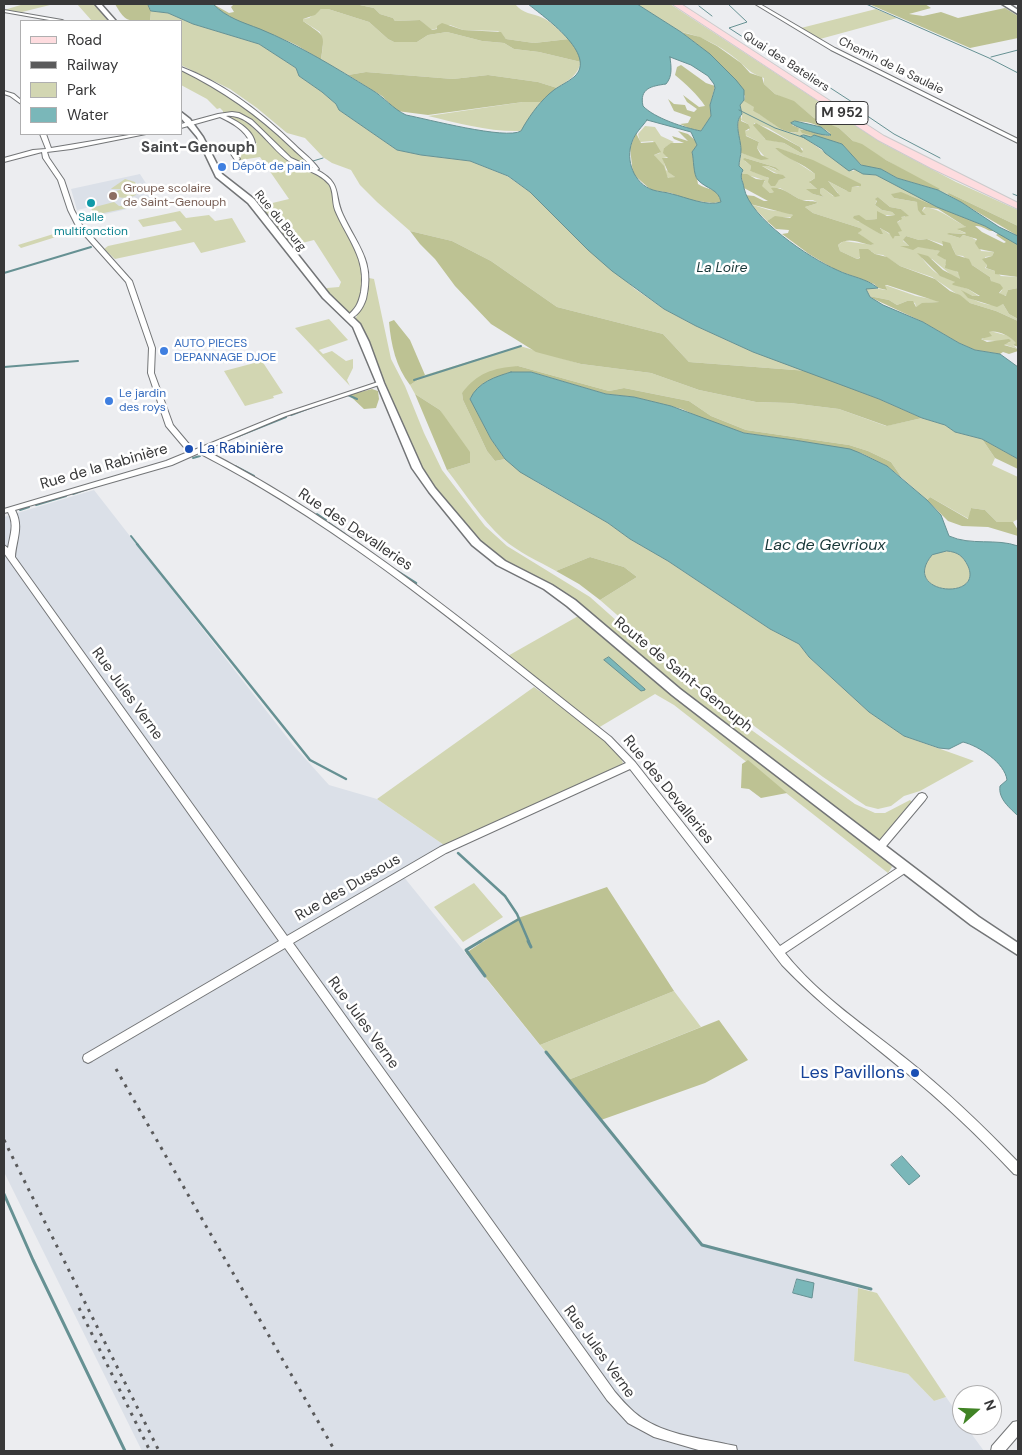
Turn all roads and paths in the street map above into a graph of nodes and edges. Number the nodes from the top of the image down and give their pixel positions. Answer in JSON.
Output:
{"nodes":[{"id":1,"x":98,"y":4,"type":"edge"},
{"id":2,"x":676,"y":4,"type":"edge"},
{"id":3,"x":757,"y":4,"type":"edge"},
{"id":4,"x":1005,"y":4,"type":"edge"},
{"id":5,"x":4,"y":11,"type":"edge"},
{"id":6,"x":1018,"y":12,"type":"edge"},
{"id":7,"x":56,"y":20,"type":"edge"},
{"id":8,"x":112,"y":20,"type":"edge"},
{"id":9,"x":182,"y":68,"type":"edge"},
{"id":10,"x":4,"y":92,"type":"edge"},
{"id":11,"x":20,"y":102,"type":"edge"},
{"id":12,"x":182,"y":115,"type":"edge"},
{"id":13,"x":222,"y":116,"type":"junction"},
{"id":14,"x":190,"y":123,"type":"junction"},
{"id":15,"x":182,"y":126,"type":"edge"},
{"id":16,"x":43,"y":135,"type":"edge"},
{"id":17,"x":137,"y":135,"type":"edge"},
{"id":18,"x":1018,"y":141,"type":"edge"},
{"id":19,"x":230,"y":149,"type":"junction"},
{"id":20,"x":46,"y":150,"type":"junction"},
{"id":21,"x":208,"y":153,"type":"junction"},
{"id":22,"x":236,"y":159,"type":"dead end"},
{"id":23,"x":4,"y":160,"type":"edge"},
{"id":24,"x":316,"y":170,"type":"junction"},
{"id":25,"x":1018,"y":206,"type":"edge"},
{"id":26,"x":349,"y":318,"type":"junction"},
{"id":27,"x":380,"y":383,"type":"junction"},
{"id":28,"x":196,"y":451,"type":"junction"},
{"id":29,"x":7,"y":510,"type":"edge"},
{"id":30,"x":4,"y":548,"type":"edge"},
{"id":31,"x":11,"y":557,"type":"junction"},
{"id":32,"x":632,"y":764,"type":"junction"},
{"id":33,"x":922,"y":797,"type":"dead end"},
{"id":34,"x":879,"y":848,"type":"junction"},
{"id":35,"x":905,"y":868,"type":"junction"},
{"id":36,"x":286,"y":941,"type":"junction"},
{"id":37,"x":1018,"y":950,"type":"edge"},
{"id":38,"x":779,"y":952,"type":"junction"},
{"id":39,"x":88,"y":1058,"type":"dead end"},
{"id":40,"x":1018,"y":1170,"type":"edge"},
{"id":41,"x":1018,"y":1427,"type":"edge"},
{"id":42,"x":731,"y":1451,"type":"edge"},
{"id":43,"x":998,"y":1451,"type":"edge"}],
"edges":[{"from":1,"to":8,"type":"street"},
{"from":2,"to":25,"type":"main road","name":"Quai des Bateliers","number":"M 952"},
{"from":3,"to":18,"type":"street","name":"Chemin de la Saulaie"},
{"from":4,"to":6,"type":"street"},
{"from":5,"to":7,"type":"street"},
{"from":9,"to":24,"type":"street"},
{"from":10,"to":11,"type":"street"},
{"from":12,"to":14,"type":"street","name":"Rue du Bourg"},
{"from":13,"to":14,"type":"street"},
{"from":13,"to":19,"type":"street"},
{"from":13,"to":24,"type":"street"},
{"from":14,"to":15,"type":"street"},
{"from":14,"to":21,"type":"street","name":"Rue du Bourg"},
{"from":16,"to":20,"type":"street"},
{"from":17,"to":20,"type":"street"},
{"from":19,"to":21,"type":"street"},
{"from":19,"to":22,"type":"street"},
{"from":20,"to":23,"type":"street"},
{"from":20,"to":28,"type":"street"},
{"from":21,"to":26,"type":"street","name":"Rue du Bourg"},
{"from":24,"to":26,"type":"street"},
{"from":26,"to":27,"type":"street","name":"Route de Saint-Genouph"},
{"from":27,"to":28,"type":"street","name":"Rue de la Rabinière"},
{"from":27,"to":34,"type":"street","name":"Route de Saint-Genouph"},
{"from":28,"to":29,"type":"street","name":"Rue de la Rabinière"},
{"from":28,"to":32,"type":"street","name":"Rue des Devalleries"},
{"from":29,"to":31,"type":"street"},
{"from":30,"to":31,"type":"street","name":"Rue Jules Verne"},
{"from":31,"to":36,"type":"street","name":"Rue Jules Verne"},
{"from":32,"to":36,"type":"street","name":"Rue des Dussous"},
{"from":32,"to":38,"type":"street","name":"Rue des Devalleries"},
{"from":33,"to":34,"type":"street"},
{"from":34,"to":35,"type":"street","name":"Route de Saint-Genouph"},
{"from":35,"to":37,"type":"street","name":"Route de Saint-Genouph"},
{"from":35,"to":38,"type":"street"},
{"from":36,"to":39,"type":"street","name":"Rue des Dussous"},
{"from":36,"to":42,"type":"street","name":"Rue Jules Verne"},
{"from":38,"to":40,"type":"street","name":"Rue des Devalleries"},
{"from":41,"to":43,"type":"street"}]}
